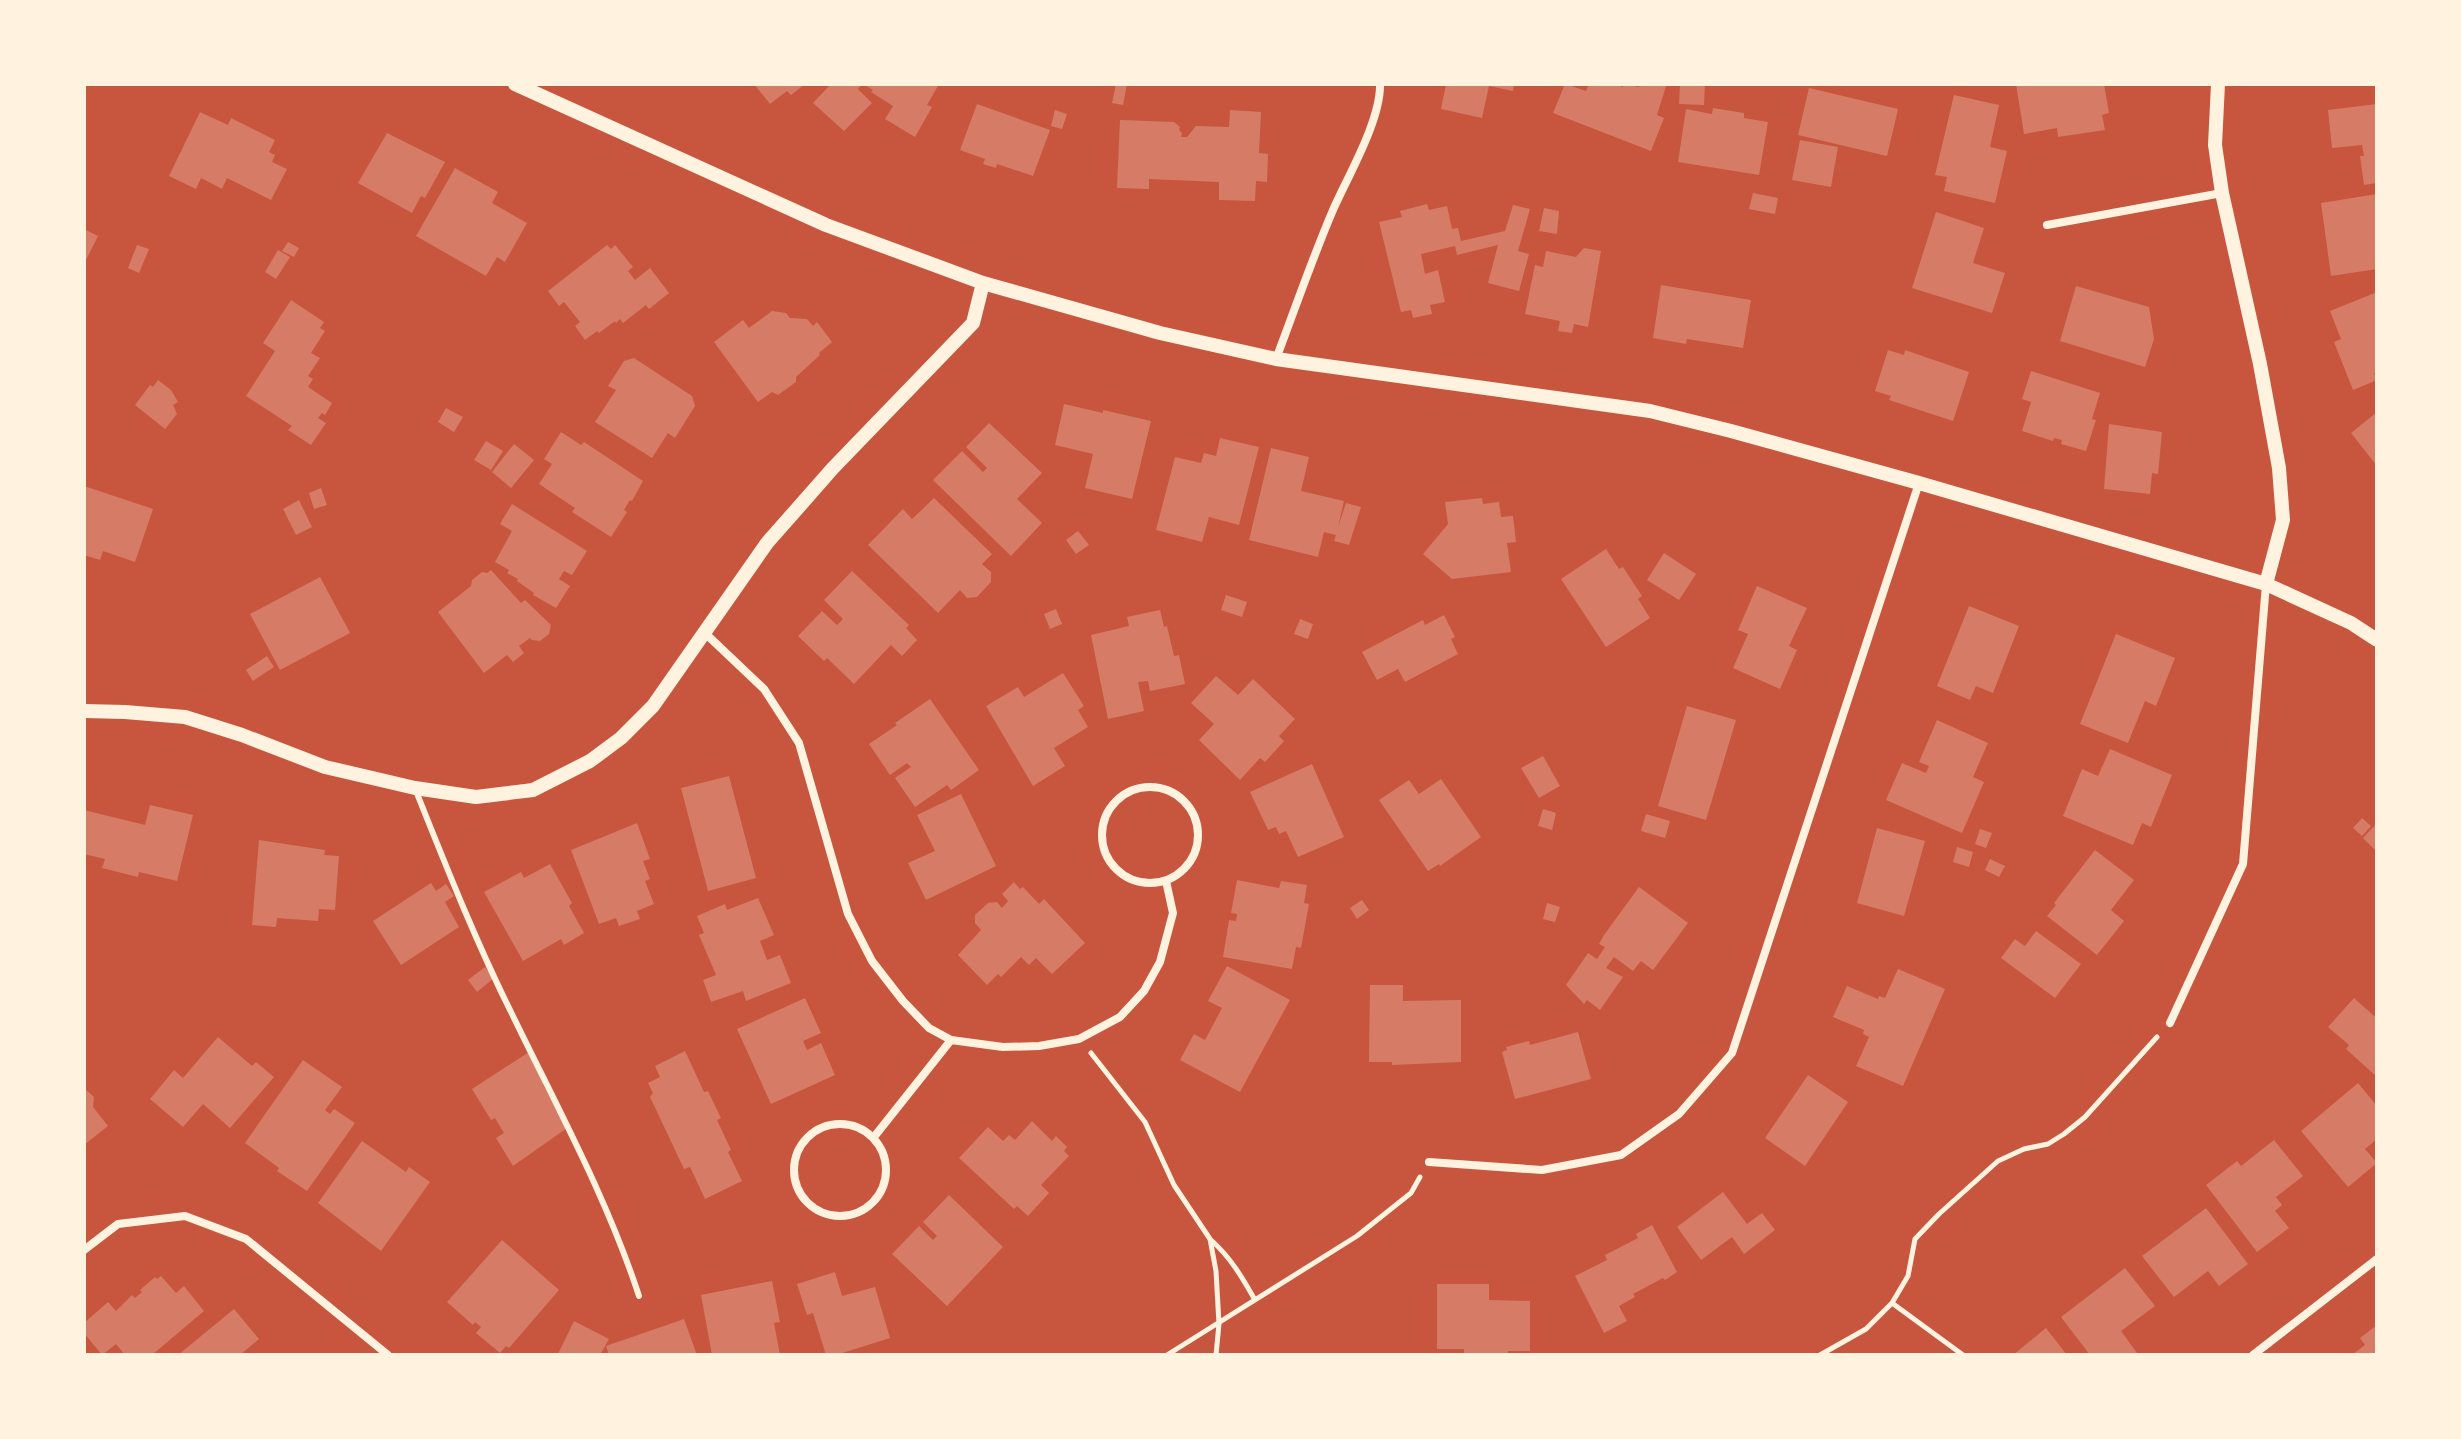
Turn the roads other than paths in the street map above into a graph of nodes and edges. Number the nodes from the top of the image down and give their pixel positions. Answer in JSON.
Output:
{"nodes":[{"id":1,"x":515,"y":84,"type":"edge"},
{"id":2,"x":1380,"y":84,"type":"edge"},
{"id":3,"x":2218,"y":84,"type":"edge"},
{"id":4,"x":2222,"y":193,"type":"junction"},
{"id":5,"x":2047,"y":225,"type":"dead end"},
{"id":6,"x":983,"y":283,"type":"junction"},
{"id":7,"x":1276,"y":359,"type":"junction"},
{"id":8,"x":1919,"y":483,"type":"junction"},
{"id":9,"x":2266,"y":584,"type":"junction"},
{"id":10,"x":706,"y":634,"type":"junction"},
{"id":11,"x":2377,"y":640,"type":"edge"},
{"id":12,"x":84,"y":711,"type":"edge"},
{"id":13,"x":415,"y":788,"type":"junction"},
{"id":14,"x":1166,"y":881,"type":"junction"},
{"id":15,"x":2170,"y":1023,"type":"road end"},
{"id":16,"x":951,"y":1040,"type":"junction"},
{"id":17,"x":874,"y":1137,"type":"junction"},
{"id":18,"x":1429,"y":1162,"type":"road end"},
{"id":19,"x":84,"y":1250,"type":"edge"},
{"id":20,"x":2377,"y":1259,"type":"edge"},
{"id":21,"x":639,"y":1296,"type":"dead end"},
{"id":22,"x":388,"y":1355,"type":"edge"},
{"id":23,"x":2253,"y":1355,"type":"edge"}],
"edges":[{"from":1,"to":6,"type":"street"},
{"from":2,"to":7,"type":"street"},
{"from":3,"to":4,"type":"street"},
{"from":4,"to":5,"type":"street"},
{"from":4,"to":9,"type":"street"},
{"from":6,"to":7,"type":"street"},
{"from":6,"to":10,"type":"street"},
{"from":7,"to":8,"type":"street"},
{"from":8,"to":9,"type":"street"},
{"from":8,"to":18,"type":"street"},
{"from":9,"to":11,"type":"street"},
{"from":9,"to":15,"type":"street"},
{"from":10,"to":13,"type":"street"},
{"from":10,"to":16,"type":"street"},
{"from":12,"to":13,"type":"street"},
{"from":13,"to":21,"type":"lane"},
{"from":14,"to":14,"type":"street"},
{"from":14,"to":16,"type":"street"},
{"from":16,"to":17,"type":"street"},
{"from":17,"to":17,"type":"street"},
{"from":19,"to":22,"type":"street"},
{"from":20,"to":23,"type":"street"}]}
